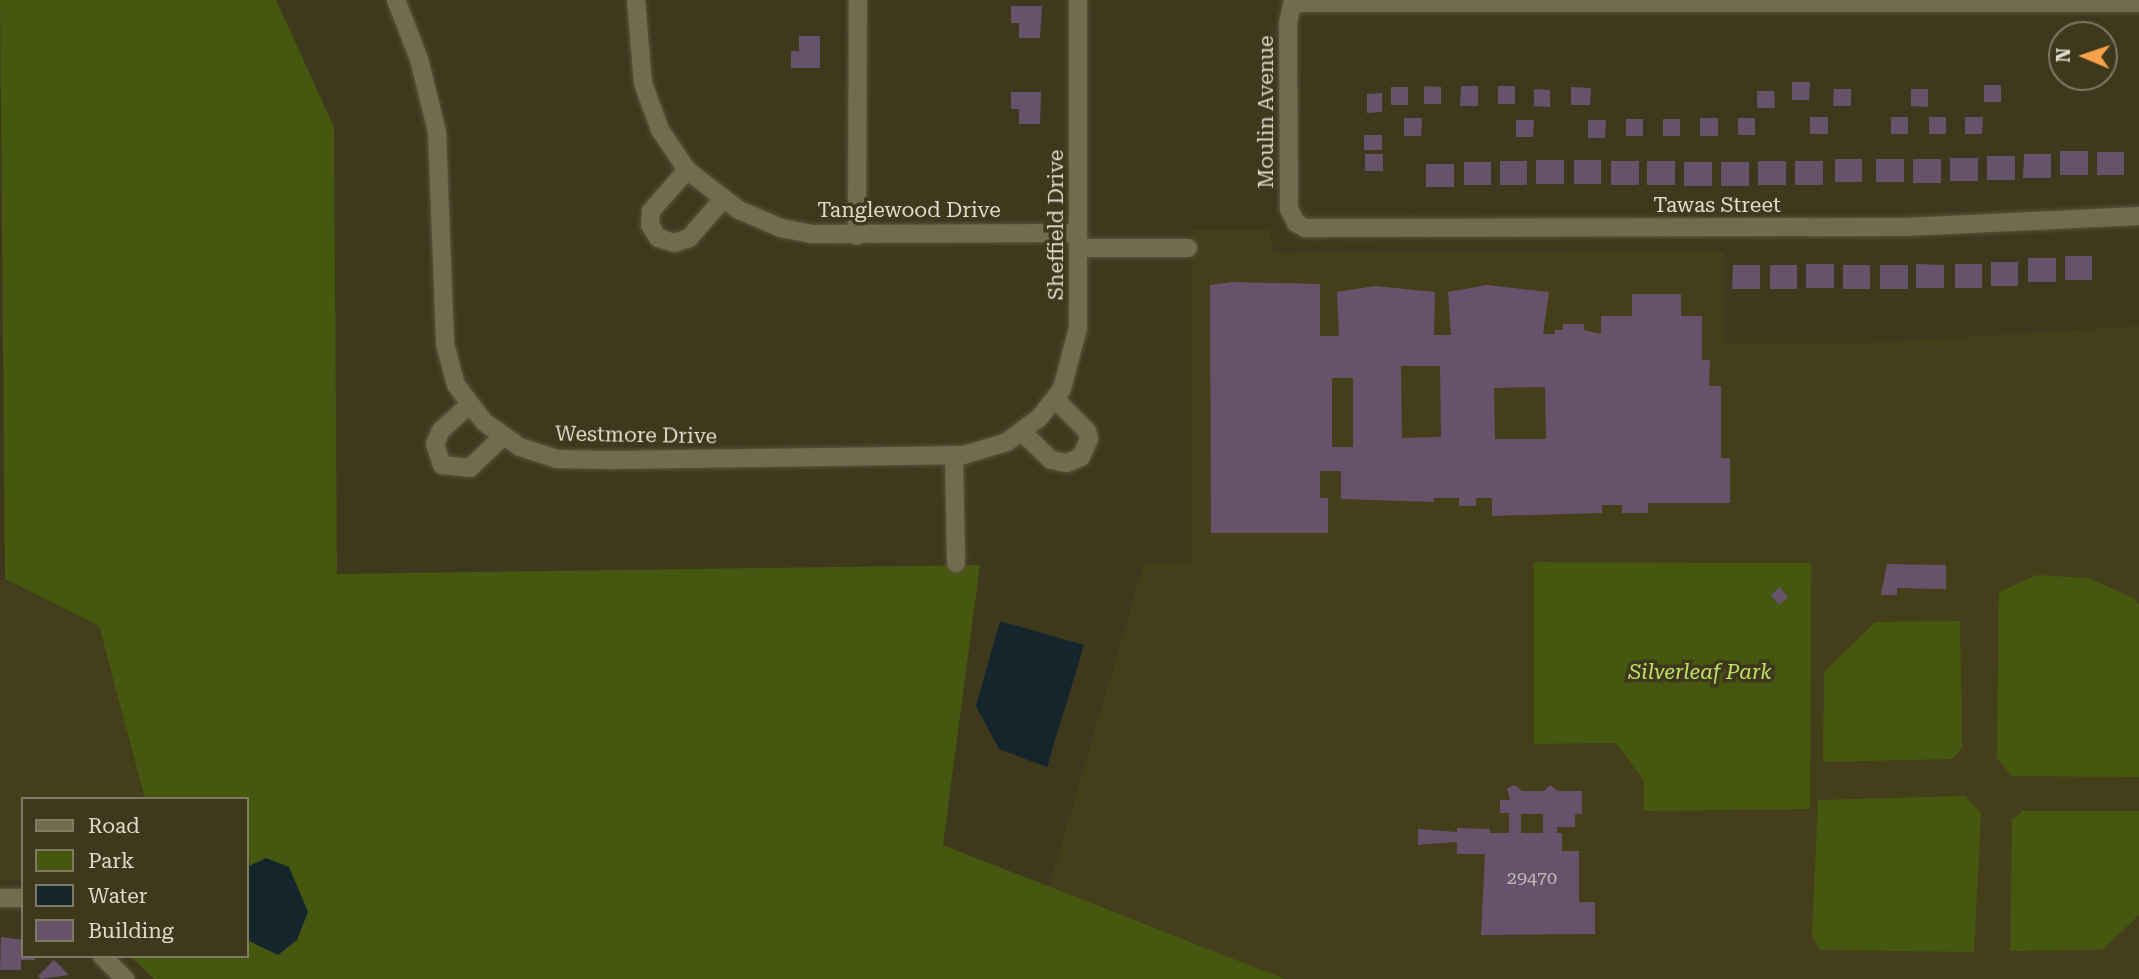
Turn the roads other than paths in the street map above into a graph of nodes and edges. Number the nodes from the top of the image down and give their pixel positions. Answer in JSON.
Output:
{"nodes":[{"id":1,"x":396,"y":0,"type":"edge"},
{"id":2,"x":636,"y":0,"type":"edge"},
{"id":3,"x":858,"y":0,"type":"edge"},
{"id":4,"x":1079,"y":0,"type":"edge"},
{"id":5,"x":1293,"y":2,"type":"edge"},
{"id":6,"x":2139,"y":3,"type":"edge"},
{"id":7,"x":687,"y":170,"type":"junction"},
{"id":8,"x":722,"y":200,"type":"junction"},
{"id":9,"x":2139,"y":216,"type":"edge"},
{"id":10,"x":1296,"y":223,"type":"joint"},
{"id":11,"x":857,"y":236,"type":"junction"},
{"id":12,"x":1078,"y":240,"type":"junction"},
{"id":13,"x":1188,"y":248,"type":"dead end"},
{"id":14,"x":1055,"y":399,"type":"junction"},
{"id":15,"x":468,"y":406,"type":"junction"},
{"id":16,"x":1023,"y":432,"type":"junction"},
{"id":17,"x":502,"y":437,"type":"junction"},
{"id":18,"x":954,"y":455,"type":"junction"},
{"id":19,"x":956,"y":563,"type":"dead end"},
{"id":20,"x":0,"y":898,"type":"edge"},
{"id":21,"x":21,"y":898,"type":"edge"},
{"id":22,"x":104,"y":958,"type":"edge"},
{"id":23,"x":125,"y":979,"type":"edge"}],
"edges":[{"from":1,"to":15,"type":"street","name":"Westmore Drive"},
{"from":2,"to":7,"type":"street","name":"Tanglewood Drive"},
{"from":3,"to":11,"type":"street"},
{"from":4,"to":12,"type":"street","name":"Sheffield Drive"},
{"from":5,"to":6,"type":"street"},
{"from":5,"to":10,"type":"street","name":"Moulin Avenue"},
{"from":7,"to":8,"type":"street","name":"Tanglewood Drive"},
{"from":7,"to":8,"type":"street"},
{"from":8,"to":11,"type":"street","name":"Tanglewood Drive"},
{"from":9,"to":10,"type":"street","name":"Tawas Street"},
{"from":11,"to":12,"type":"street","name":"Tanglewood Drive"},
{"from":12,"to":13,"type":"street"},
{"from":12,"to":14,"type":"street","name":"Sheffield Drive"},
{"from":14,"to":16,"type":"street","name":"Sheffield Drive"},
{"from":14,"to":16,"type":"street"},
{"from":15,"to":17,"type":"street","name":"Westmore Drive"},
{"from":15,"to":17,"type":"street"},
{"from":16,"to":18,"type":"street","name":"Westmore Drive"},
{"from":17,"to":18,"type":"street","name":"Westmore Drive"},
{"from":18,"to":19,"type":"street"},
{"from":20,"to":21,"type":"street"},
{"from":22,"to":23,"type":"street"}]}
